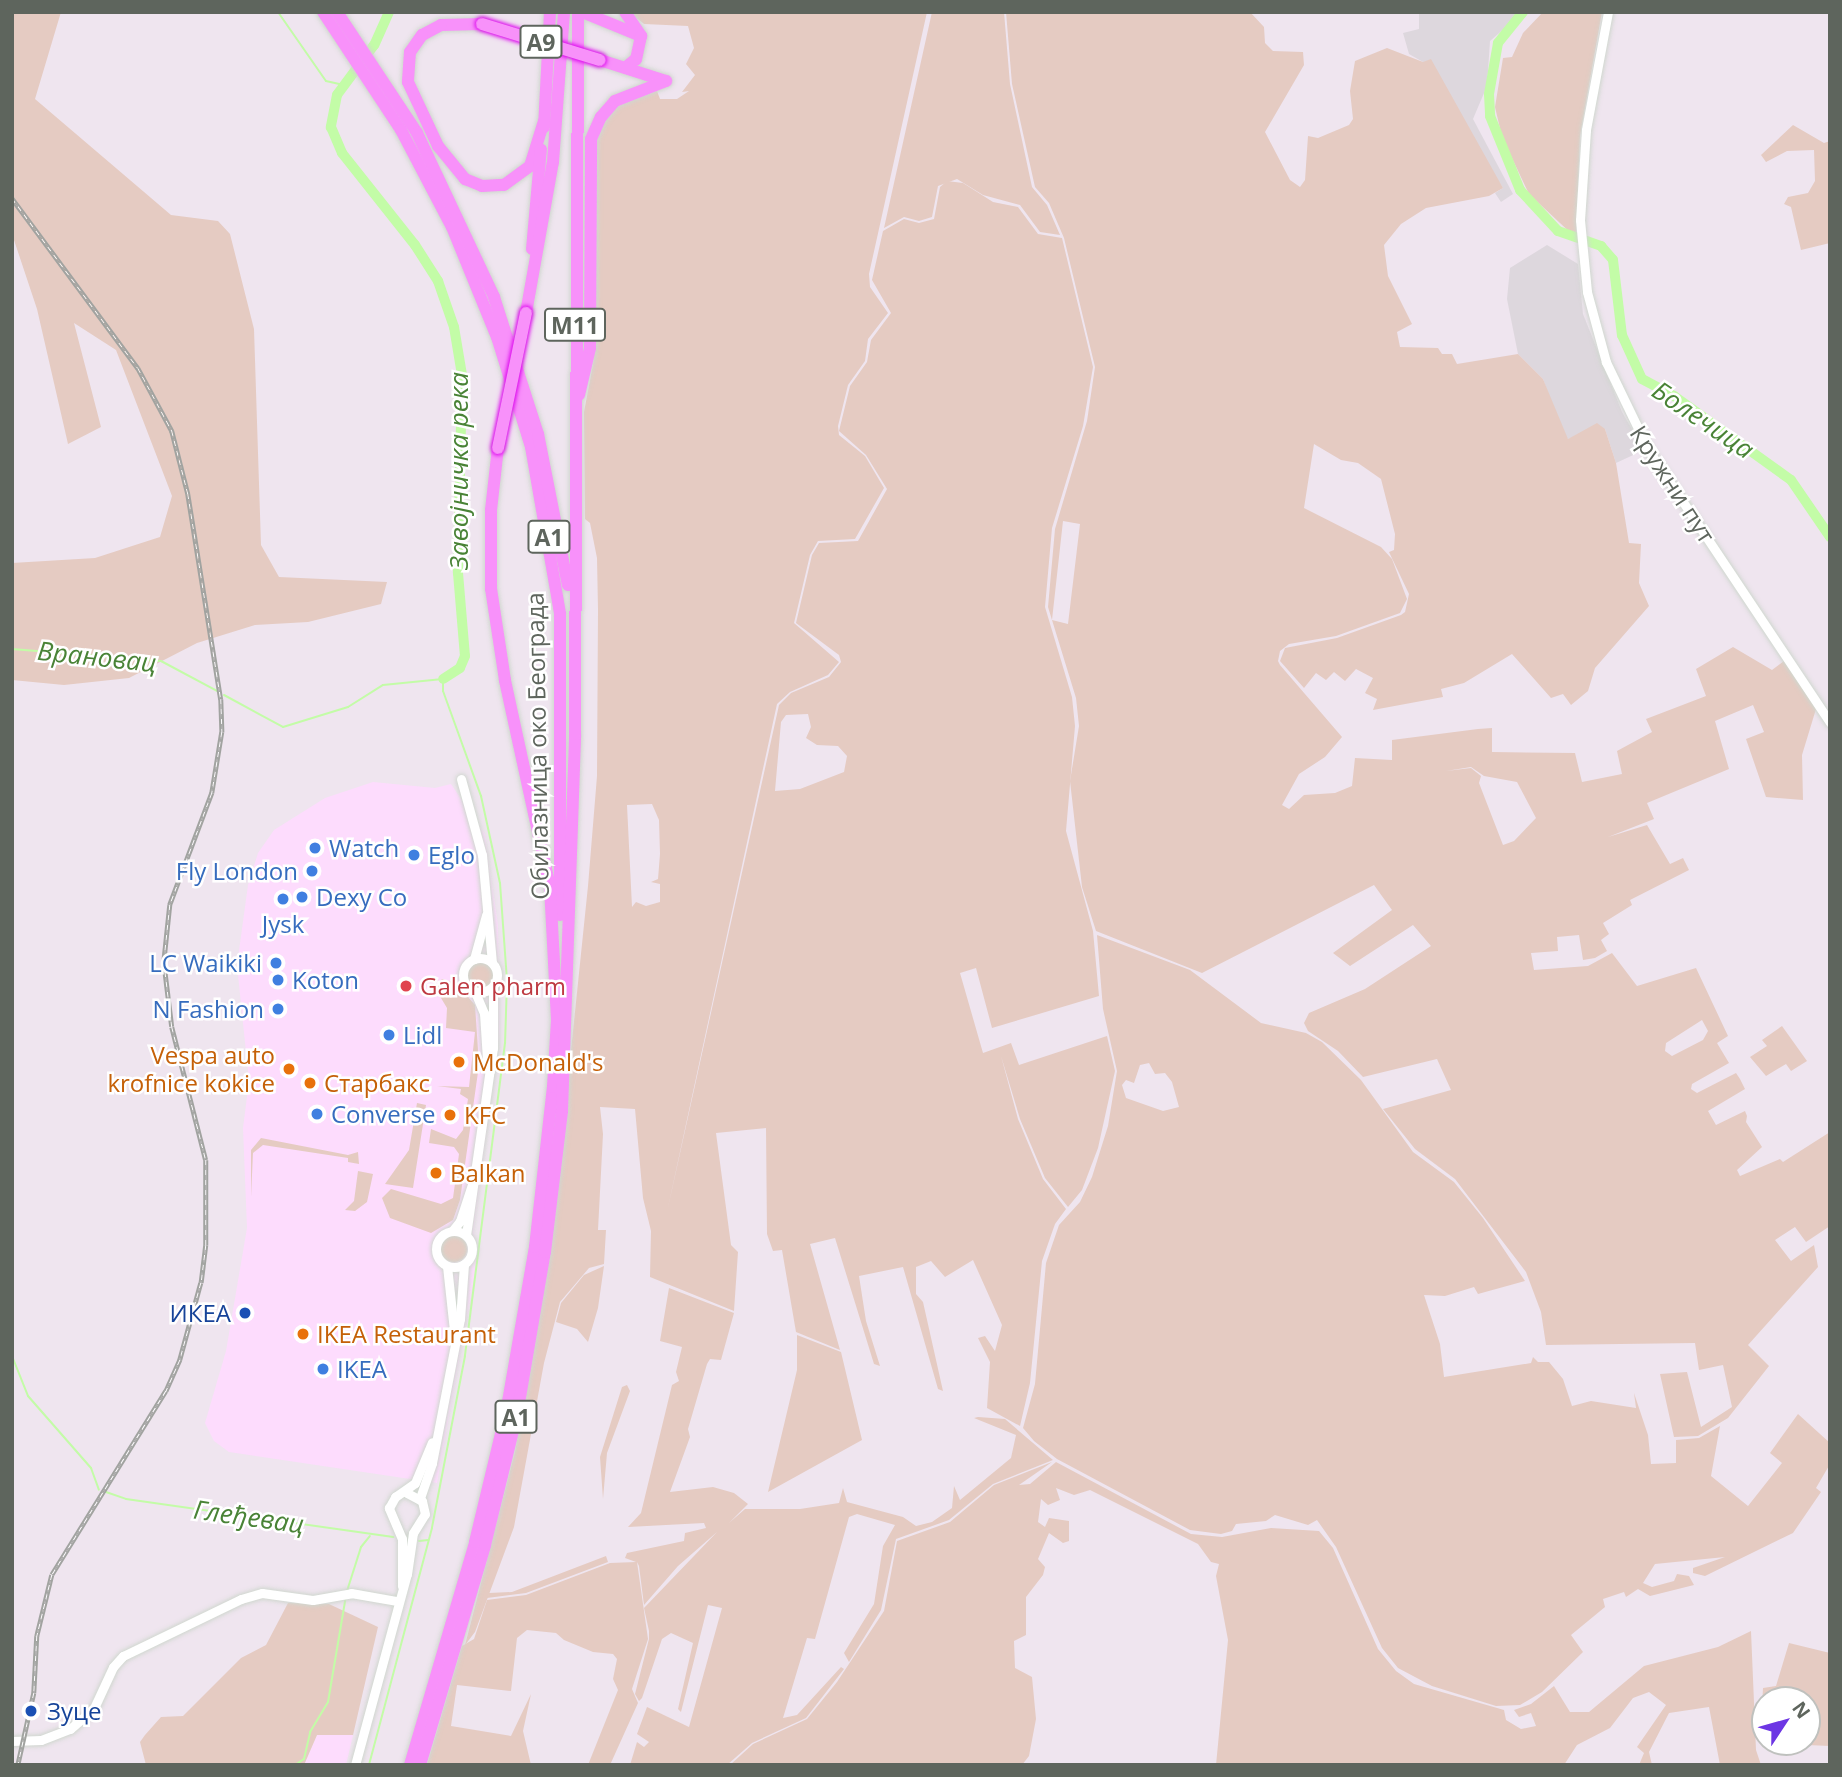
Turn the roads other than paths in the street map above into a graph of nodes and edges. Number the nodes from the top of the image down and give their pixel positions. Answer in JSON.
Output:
{"nodes":[{"id":1,"x":323,"y":12,"type":"edge"},
{"id":2,"x":337,"y":12,"type":"edge"},
{"id":3,"x":444,"y":12,"type":"edge"},
{"id":4,"x":550,"y":12,"type":"edge"},
{"id":5,"x":564,"y":12,"type":"edge"},
{"id":6,"x":580,"y":12,"type":"edge"},
{"id":7,"x":625,"y":12,"type":"edge"},
{"id":8,"x":1608,"y":12,"type":"edge"},
{"id":9,"x":482,"y":24,"type":"junction"},
{"id":10,"x":641,"y":36,"type":"junction"},
{"id":11,"x":356,"y":48,"type":"junction"},
{"id":12,"x":625,"y":68,"type":"junction"},
{"id":13,"x":380,"y":83,"type":"junction"},
{"id":14,"x":544,"y":121,"type":"junction"},
{"id":15,"x":531,"y":295,"type":"junction"},
{"id":16,"x":576,"y":406,"type":"junction"},
{"id":17,"x":573,"y":634,"type":"junction"},
{"id":18,"x":1830,"y":722,"type":"edge"},
{"id":19,"x":461,"y":779,"type":"dead end"},
{"id":20,"x":487,"y":914,"type":"junction"},
{"id":21,"x":474,"y":959,"type":"junction"},
{"id":22,"x":492,"y":962,"type":"junction"},
{"id":23,"x":493,"y":987,"type":"junction"},
{"id":24,"x":475,"y":992,"type":"junction"},
{"id":25,"x":557,"y":1020,"type":"junction"},
{"id":26,"x":488,"y":1069,"type":"junction"},
{"id":27,"x":475,"y":1174,"type":"junction"},
{"id":28,"x":452,"y":1231,"type":"junction"},
{"id":29,"x":466,"y":1235,"type":"junction"},
{"id":30,"x":464,"y":1264,"type":"junction"},
{"id":31,"x":447,"y":1266,"type":"junction"},
{"id":32,"x":454,"y":1331,"type":"junction"},
{"id":33,"x":435,"y":1438,"type":"junction"},
{"id":34,"x":407,"y":1493,"type":"junction"},
{"id":35,"x":420,"y":1498,"type":"junction"},
{"id":36,"x":396,"y":1525,"type":"junction"},
{"id":37,"x":417,"y":1526,"type":"junction"},
{"id":38,"x":402,"y":1586,"type":"junction"},
{"id":39,"x":397,"y":1601,"type":"junction"},
{"id":40,"x":455,"y":1631,"type":"junction"},
{"id":41,"x":449,"y":1649,"type":"junction"},
{"id":42,"x":12,"y":1741,"type":"edge"},
{"id":43,"x":355,"y":1765,"type":"edge"},
{"id":44,"x":410,"y":1765,"type":"edge"},
{"id":45,"x":420,"y":1765,"type":"edge"}],
"edges":[{"from":1,"to":11,"type":"highway"},
{"from":2,"to":11,"type":"highway"},
{"from":3,"to":9,"type":"highway","number":"A9"},
{"from":4,"to":14,"type":"highway"},
{"from":5,"to":15,"type":"highway","number":"M11"},
{"from":6,"to":10,"type":"highway","number":"A9"},
{"from":6,"to":16,"type":"highway","number":"M11"},
{"from":7,"to":10,"type":"highway"},
{"from":8,"to":18,"type":"street","name":"Кружни пут"},
{"from":9,"to":12,"type":"highway","number":"A9","bridge":true},
{"from":9,"to":14,"type":"highway"},
{"from":10,"to":12,"type":"highway"},
{"from":11,"to":13,"type":"highway"},
{"from":12,"to":16,"type":"highway","number":"A9"},
{"from":13,"to":17,"type":"highway","name":"Обилазница око Београда","number":"A1"},
{"from":13,"to":25,"type":"highway","name":"Обилазница око Београда","number":"A1"},
{"from":14,"to":15,"type":"highway"},
{"from":15,"to":25,"type":"highway","bridge":true},
{"from":16,"to":17,"type":"highway"},
{"from":17,"to":40,"type":"highway","number":"A1"},
{"from":19,"to":20,"type":"street"},
{"from":20,"to":21,"type":"street"},
{"from":20,"to":22,"type":"street"},
{"from":21,"to":22,"type":"street"},
{"from":21,"to":24,"type":"street"},
{"from":22,"to":23,"type":"street"},
{"from":23,"to":24,"type":"street"},
{"from":23,"to":26,"type":"street"},
{"from":24,"to":26,"type":"street"},
{"from":25,"to":40,"type":"highway","number":"A1"},
{"from":26,"to":27,"type":"street"},
{"from":27,"to":28,"type":"street"},
{"from":27,"to":29,"type":"street"},
{"from":28,"to":29,"type":"street"},
{"from":28,"to":31,"type":"street"},
{"from":29,"to":30,"type":"street"},
{"from":30,"to":31,"type":"street"},
{"from":30,"to":32,"type":"street"},
{"from":31,"to":32,"type":"street"},
{"from":32,"to":33,"type":"street"},
{"from":33,"to":34,"type":"street"},
{"from":33,"to":35,"type":"street"},
{"from":34,"to":35,"type":"street"},
{"from":34,"to":36,"type":"street"},
{"from":35,"to":37,"type":"street"},
{"from":36,"to":37,"type":"street"},
{"from":36,"to":38,"type":"street"},
{"from":37,"to":38,"type":"street"},
{"from":38,"to":39,"type":"street"},
{"from":39,"to":42,"type":"street"},
{"from":39,"to":43,"type":"street"},
{"from":40,"to":41,"type":"highway","number":"A1"},
{"from":41,"to":44,"type":"highway","number":"A1"},
{"from":41,"to":45,"type":"highway","number":"A1"}]}
